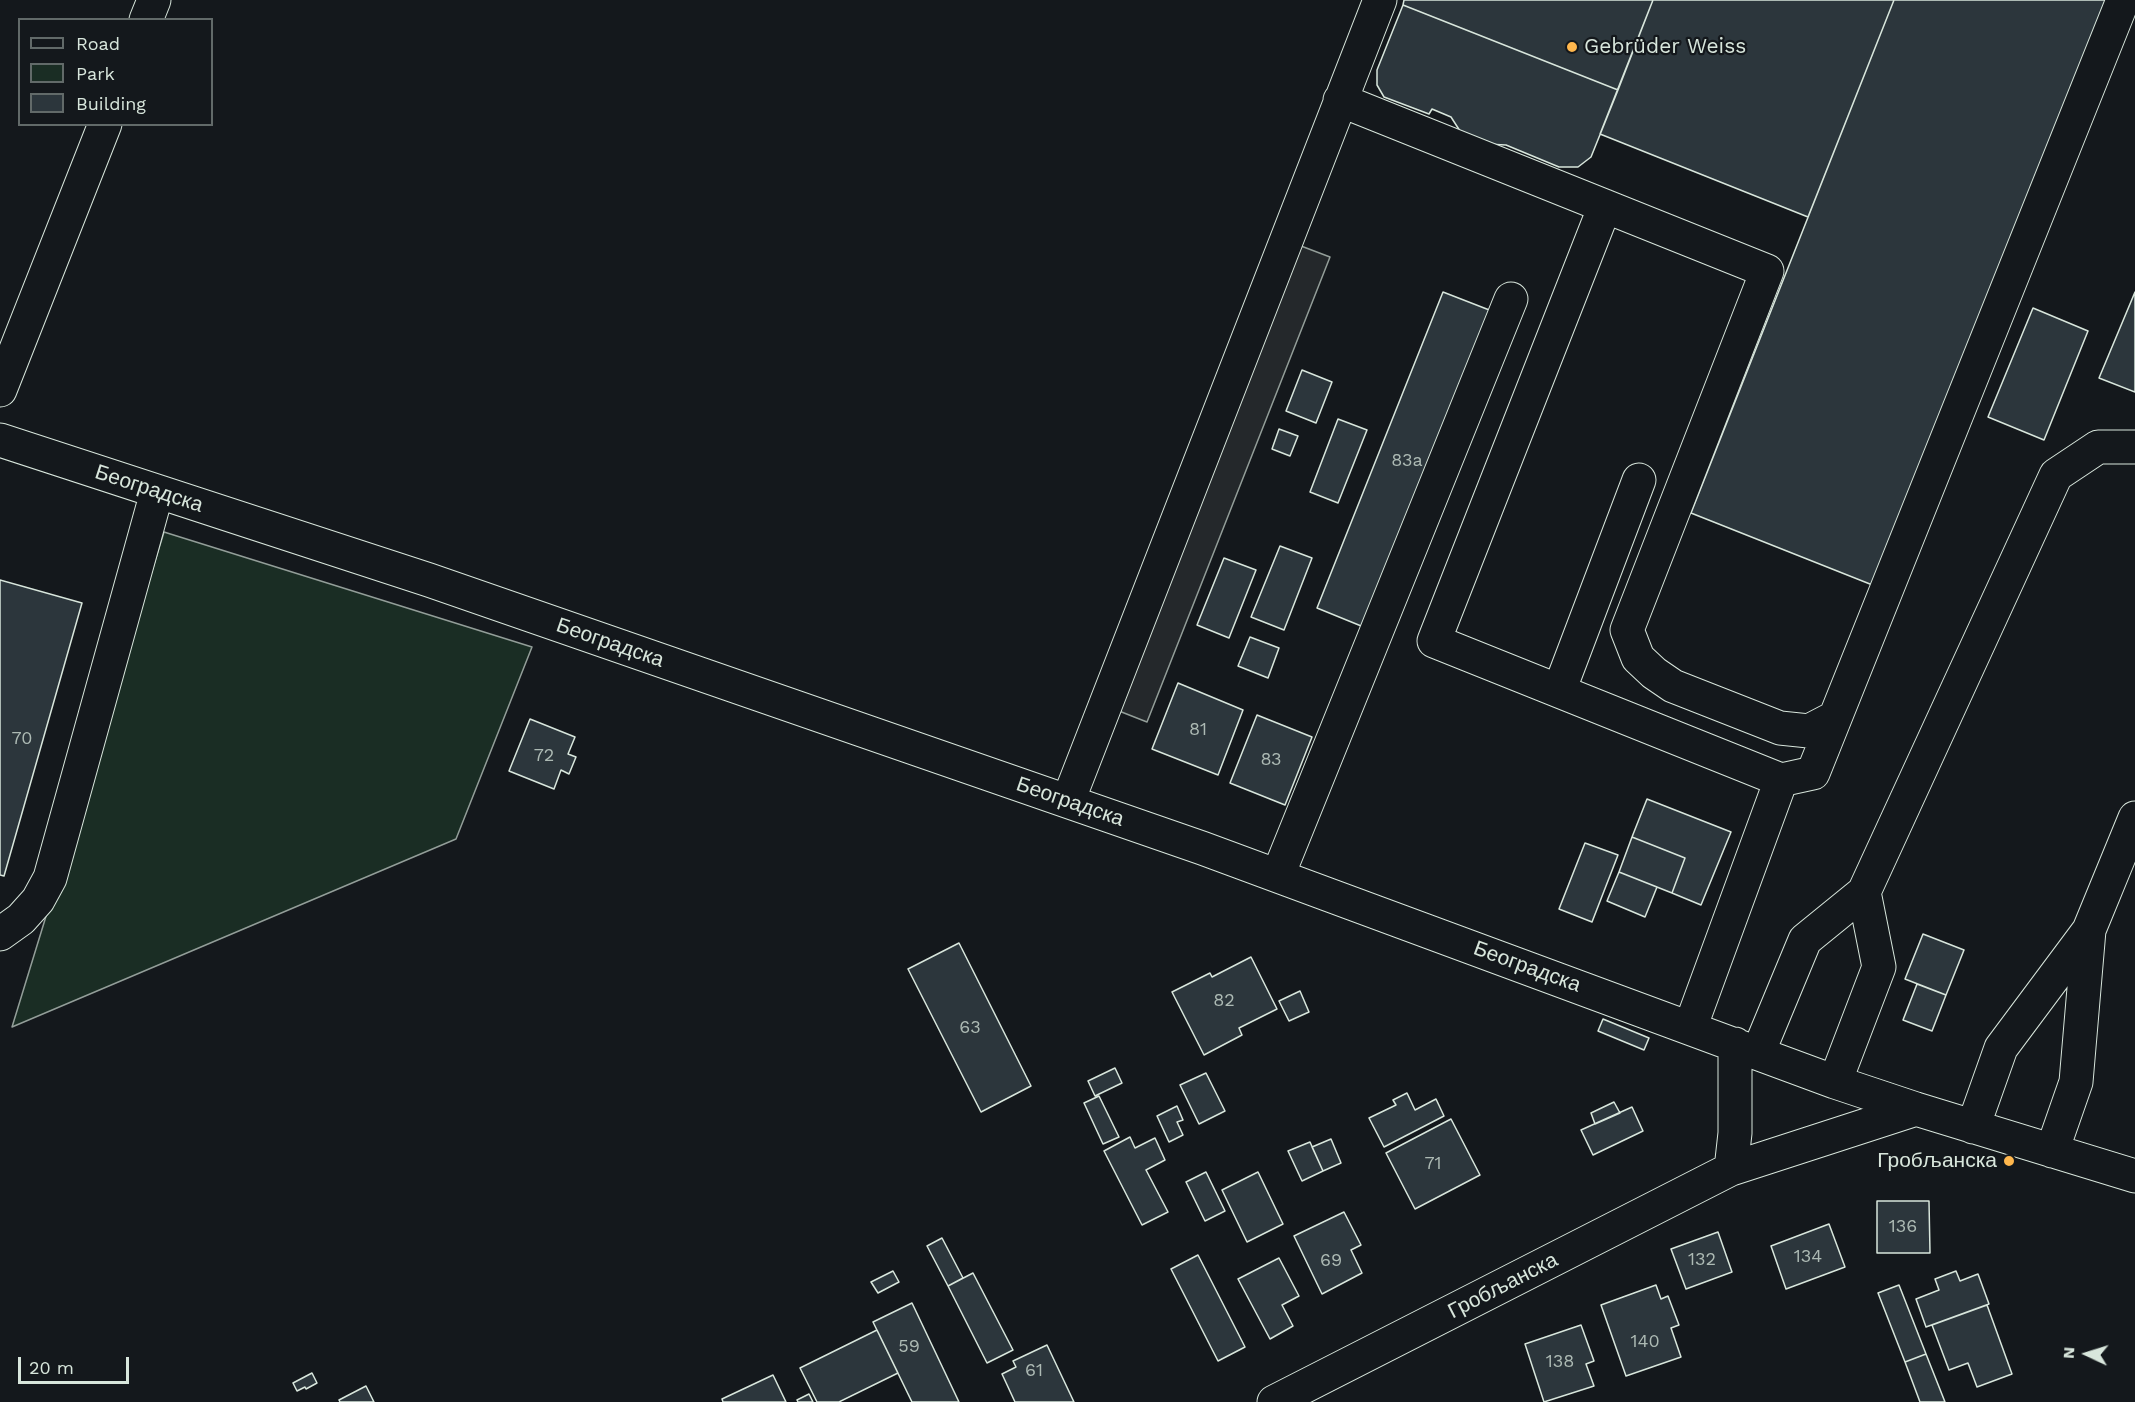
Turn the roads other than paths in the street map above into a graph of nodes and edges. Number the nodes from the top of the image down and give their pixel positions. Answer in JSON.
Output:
{"nodes":[{"id":1,"x":154,"y":0,"type":"edge"},
{"id":2,"x":1380,"y":0,"type":"edge"},
{"id":3,"x":2123,"y":0,"type":"edge"},
{"id":4,"x":147,"y":18,"type":"edge"},
{"id":5,"x":1340,"y":100,"type":"junction"},
{"id":6,"x":104,"y":126,"type":"edge"},
{"id":7,"x":1605,"y":206,"type":"junction"},
{"id":8,"x":1511,"y":298,"type":"dead end"},
{"id":9,"x":0,"y":390,"type":"edge"},
{"id":10,"x":0,"y":440,"type":"edge"},
{"id":11,"x":2135,"y":447,"type":"edge"},
{"id":12,"x":1639,"y":480,"type":"dead end"},
{"id":13,"x":157,"y":492,"type":"junction"},
{"id":14,"x":1559,"y":691,"type":"junction"},
{"id":15,"x":1834,"y":718,"type":"junction"},
{"id":16,"x":1781,"y":780,"type":"junction"},
{"id":17,"x":1068,"y":801,"type":"junction"},
{"id":18,"x":2135,"y":818,"type":"edge"},
{"id":19,"x":1278,"y":875,"type":"junction"},
{"id":20,"x":1864,"y":892,"type":"junction"},
{"id":21,"x":2089,"y":930,"type":"junction"},
{"id":22,"x":0,"y":934,"type":"edge"},
{"id":23,"x":1690,"y":1028,"type":"junction"},
{"id":24,"x":1747,"y":1048,"type":"junction"},
{"id":25,"x":1835,"y":1082,"type":"junction"},
{"id":26,"x":1916,"y":1109,"type":"junction"},
{"id":27,"x":1973,"y":1127,"type":"junction"},
{"id":28,"x":2052,"y":1151,"type":"junction"},
{"id":29,"x":1731,"y":1169,"type":"junction"},
{"id":30,"x":2135,"y":1176,"type":"edge"},
{"id":31,"x":1274,"y":1402,"type":"edge"}],
"edges":[{"from":1,"to":4,"type":"street"},
{"from":2,"to":5,"type":"street"},
{"from":3,"to":15,"type":"street"},
{"from":5,"to":7,"type":"street"},
{"from":5,"to":17,"type":"street"},
{"from":6,"to":9,"type":"street"},
{"from":7,"to":14,"type":"street"},
{"from":7,"to":15,"type":"street"},
{"from":8,"to":19,"type":"street"},
{"from":10,"to":13,"type":"street","name":"Београдска"},
{"from":11,"to":20,"type":"street"},
{"from":12,"to":14,"type":"street"},
{"from":13,"to":17,"type":"street","name":"Београдска"},
{"from":13,"to":22,"type":"street"},
{"from":14,"to":16,"type":"street"},
{"from":15,"to":16,"type":"street"},
{"from":16,"to":23,"type":"street"},
{"from":17,"to":19,"type":"street","name":"Београдска"},
{"from":18,"to":21,"type":"street"},
{"from":19,"to":23,"type":"street","name":"Београдска"},
{"from":20,"to":24,"type":"street"},
{"from":20,"to":25,"type":"street"},
{"from":21,"to":27,"type":"street"},
{"from":21,"to":28,"type":"street"},
{"from":23,"to":24,"type":"street","name":"Београдска"},
{"from":24,"to":25,"type":"street","name":"Београдска"},
{"from":24,"to":29,"type":"street"},
{"from":25,"to":26,"type":"street","name":"Београдска"},
{"from":26,"to":27,"type":"street","name":"Београдска"},
{"from":26,"to":29,"type":"street","name":"Гробљанска"},
{"from":27,"to":28,"type":"street","name":"Београдска"},
{"from":28,"to":30,"type":"street","name":"Београдска"},
{"from":29,"to":31,"type":"street","name":"Гробљанска"}]}
